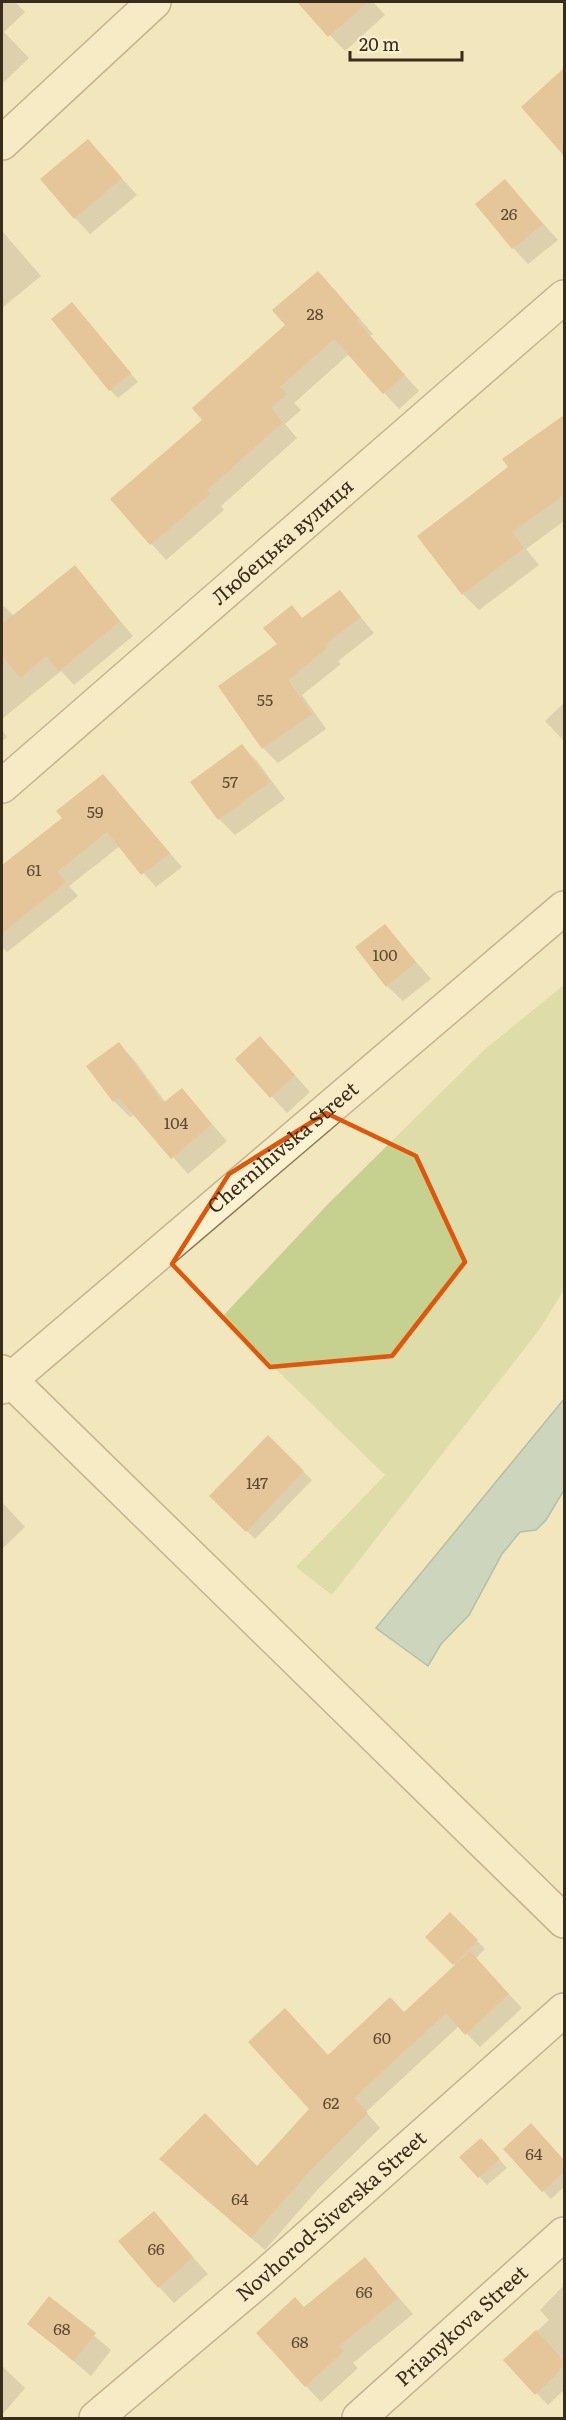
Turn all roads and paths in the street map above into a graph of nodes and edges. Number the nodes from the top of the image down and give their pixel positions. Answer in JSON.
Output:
{"nodes":[{"id":1,"x":154,"y":2,"type":"edge"},
{"id":2,"x":2,"y":143,"type":"edge"},
{"id":3,"x":564,"y":297,"type":"edge"},
{"id":4,"x":2,"y":786,"type":"edge"},
{"id":5,"x":564,"y":908,"type":"edge"},
{"id":6,"x":4,"y":1380,"type":"edge"},
{"id":7,"x":564,"y":1920,"type":"edge"},
{"id":8,"x":564,"y":2010,"type":"edge"},
{"id":9,"x":564,"y":2234,"type":"edge"},
{"id":10,"x":96,"y":2418,"type":"edge"},
{"id":11,"x":359,"y":2418,"type":"edge"}],
"edges":[{"from":1,"to":2,"type":"street"},
{"from":3,"to":4,"type":"street","name":"Любецька вулиця"},
{"from":5,"to":6,"type":"street","name":"Chernihivska Street"},
{"from":6,"to":7,"type":"street"},
{"from":8,"to":10,"type":"street","name":"Novhorod-Siverska Street"},
{"from":9,"to":11,"type":"street","name":"Prianykova Street"}]}
